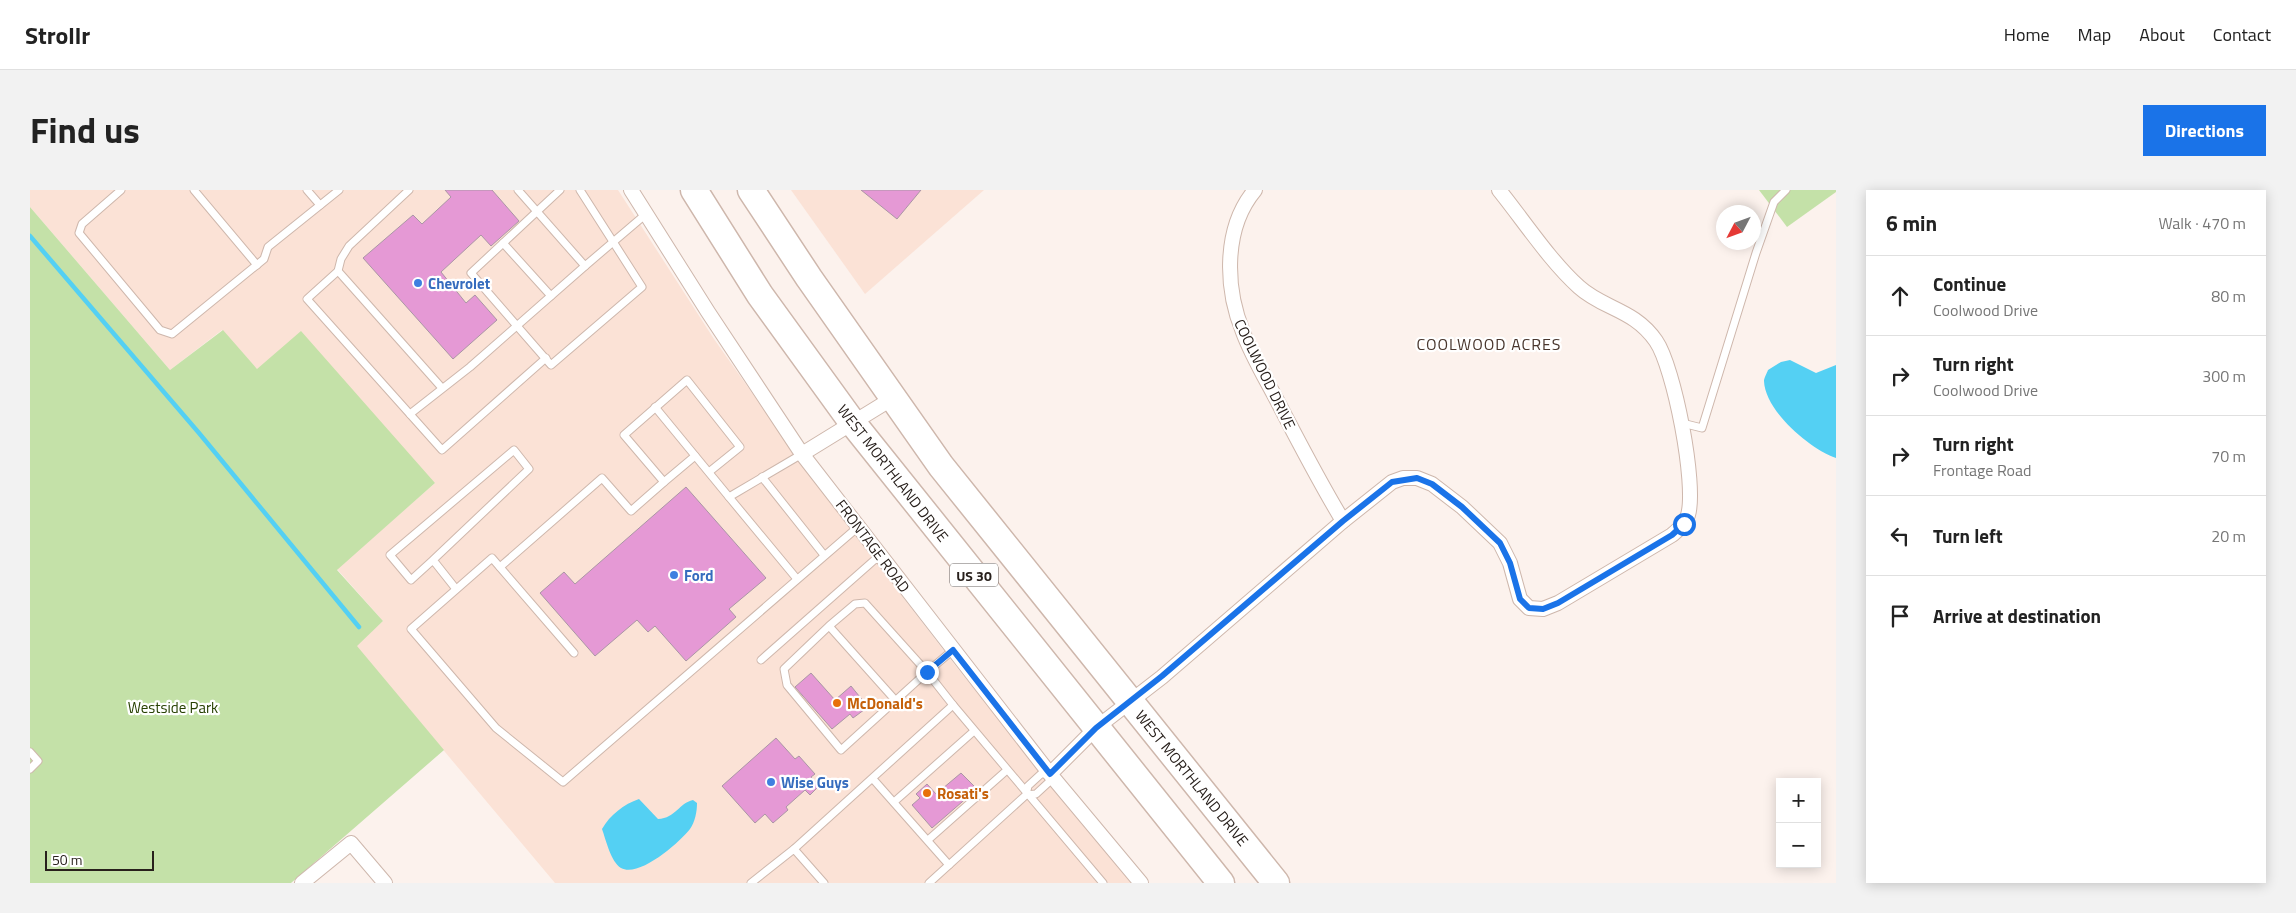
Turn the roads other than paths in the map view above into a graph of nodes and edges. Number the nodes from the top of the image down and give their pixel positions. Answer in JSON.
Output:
{"nodes":[{"id":1,"x":122,"y":190,"type":"edge"},
{"id":2,"x":194,"y":190,"type":"edge"},
{"id":3,"x":307,"y":190,"type":"edge"},
{"id":4,"x":339,"y":190,"type":"edge"},
{"id":5,"x":409,"y":190,"type":"edge"},
{"id":6,"x":518,"y":190,"type":"edge"},
{"id":7,"x":560,"y":190,"type":"edge"},
{"id":8,"x":580,"y":190,"type":"edge"},
{"id":9,"x":631,"y":190,"type":"edge"},
{"id":10,"x":694,"y":190,"type":"edge"},
{"id":11,"x":751,"y":190,"type":"edge"},
{"id":12,"x":1255,"y":190,"type":"edge"},
{"id":13,"x":1499,"y":190,"type":"edge"},
{"id":14,"x":1786,"y":190,"type":"edge"},
{"id":15,"x":320,"y":205,"type":"junction"},
{"id":16,"x":536,"y":212,"type":"junction"},
{"id":17,"x":646,"y":214,"type":"junction"},
{"id":18,"x":614,"y":241,"type":"junction"},
{"id":19,"x":503,"y":243,"type":"junction"},
{"id":20,"x":257,"y":265,"type":"junction"},
{"id":21,"x":585,"y":266,"type":"junction"},
{"id":22,"x":338,"y":270,"type":"junction"},
{"id":23,"x":551,"y":296,"type":"junction"},
{"id":24,"x":517,"y":325,"type":"junction"},
{"id":25,"x":546,"y":358,"type":"junction"},
{"id":26,"x":442,"y":388,"type":"junction"},
{"id":27,"x":893,"y":398,"type":"junction"},
{"id":28,"x":656,"y":407,"type":"junction"},
{"id":29,"x":410,"y":414,"type":"junction"},
{"id":30,"x":852,"y":422,"type":"junction"},
{"id":31,"x":1682,"y":423,"type":"junction"},
{"id":32,"x":802,"y":454,"type":"junction"},
{"id":33,"x":696,"y":456,"type":"junction"},
{"id":34,"x":709,"y":472,"type":"junction"},
{"id":35,"x":762,"y":478,"type":"junction"},
{"id":36,"x":664,"y":482,"type":"junction"},
{"id":37,"x":729,"y":496,"type":"junction"},
{"id":38,"x":1343,"y":521,"type":"junction"},
{"id":39,"x":858,"y":527,"type":"junction"},
{"id":40,"x":824,"y":555,"type":"junction"},
{"id":41,"x":880,"y":555,"type":"junction"},
{"id":42,"x":433,"y":560,"type":"junction"},
{"id":43,"x":500,"y":567,"type":"junction"},
{"id":44,"x":797,"y":579,"type":"junction"},
{"id":45,"x":456,"y":589,"type":"junction"},
{"id":46,"x":829,"y":626,"type":"junction"},
{"id":47,"x":953,"y":650,"type":"junction"},
{"id":48,"x":574,"y":653,"type":"dead end"},
{"id":49,"x":761,"y":660,"type":"dead end"},
{"id":50,"x":927,"y":672,"type":"junction"},
{"id":51,"x":896,"y":701,"type":"junction"},
{"id":52,"x":1130,"y":701,"type":"junction"},
{"id":53,"x":953,"y":705,"type":"junction"},
{"id":54,"x":1096,"y":728,"type":"junction"},
{"id":55,"x":974,"y":731,"type":"junction"},
{"id":56,"x":30,"y":752,"type":"edge"},
{"id":57,"x":30,"y":769,"type":"edge"},
{"id":58,"x":1007,"y":770,"type":"junction"},
{"id":59,"x":1050,"y":774,"type":"junction"},
{"id":60,"x":873,"y":779,"type":"junction"},
{"id":61,"x":1026,"y":795,"type":"junction"},
{"id":62,"x":894,"y":802,"type":"junction"},
{"id":63,"x":928,"y":840,"type":"junction"},
{"id":64,"x":794,"y":849,"type":"junction"},
{"id":65,"x":949,"y":865,"type":"junction"},
{"id":66,"x":302,"y":883,"type":"edge"},
{"id":67,"x":385,"y":883,"type":"edge"},
{"id":68,"x":751,"y":883,"type":"edge"},
{"id":69,"x":824,"y":883,"type":"edge"},
{"id":70,"x":929,"y":883,"type":"edge"},
{"id":71,"x":1103,"y":883,"type":"edge"},
{"id":72,"x":1141,"y":883,"type":"edge"},
{"id":73,"x":1221,"y":883,"type":"edge"},
{"id":74,"x":1276,"y":883,"type":"edge"}],
"edges":[{"from":1,"to":20,"type":"lane"},
{"from":2,"to":20,"type":"lane"},
{"from":3,"to":15,"type":"lane"},
{"from":4,"to":15,"type":"lane"},
{"from":5,"to":22,"type":"lane"},
{"from":6,"to":16,"type":"lane"},
{"from":7,"to":16,"type":"lane"},
{"from":8,"to":18,"type":"lane"},
{"from":9,"to":17,"type":"street","name":"FRONTAGE ROAD"},
{"from":10,"to":30,"type":"highway","name":"WEST MORTHLAND DRIVE","number":"US 30"},
{"from":11,"to":27,"type":"highway","name":"WEST MORTHLAND DRIVE","number":"US 30"},
{"from":12,"to":38,"type":"street","name":"COOLWOOD DRIVE"},
{"from":13,"to":31,"type":"street"},
{"from":14,"to":31,"type":"lane"},
{"from":15,"to":20,"type":"lane"},
{"from":16,"to":19,"type":"lane"},
{"from":16,"to":21,"type":"lane"},
{"from":17,"to":18,"type":"lane"},
{"from":17,"to":32,"type":"street","name":"FRONTAGE ROAD"},
{"from":18,"to":21,"type":"lane"},
{"from":18,"to":25,"type":"lane"},
{"from":19,"to":23,"type":"lane"},
{"from":19,"to":24,"type":"lane"},
{"from":21,"to":23,"type":"lane"},
{"from":22,"to":26,"type":"lane"},
{"from":22,"to":29,"type":"lane"},
{"from":23,"to":24,"type":"lane"},
{"from":24,"to":25,"type":"lane"},
{"from":24,"to":26,"type":"lane"},
{"from":25,"to":29,"type":"lane"},
{"from":26,"to":29,"type":"lane"},
{"from":27,"to":30,"type":"street"},
{"from":27,"to":52,"type":"highway","name":"WEST MORTHLAND DRIVE","number":"US 30"},
{"from":28,"to":33,"type":"lane"},
{"from":28,"to":34,"type":"lane"},
{"from":28,"to":36,"type":"lane"},
{"from":30,"to":32,"type":"street"},
{"from":30,"to":54,"type":"highway","name":"WEST MORTHLAND DRIVE","number":"US 30"},
{"from":31,"to":38,"type":"street"},
{"from":32,"to":35,"type":"lane"},
{"from":32,"to":39,"type":"street","name":"FRONTAGE ROAD"},
{"from":33,"to":34,"type":"lane"},
{"from":33,"to":36,"type":"lane"},
{"from":34,"to":37,"type":"lane"},
{"from":35,"to":37,"type":"lane"},
{"from":35,"to":40,"type":"lane"},
{"from":36,"to":43,"type":"lane"},
{"from":37,"to":44,"type":"lane"},
{"from":38,"to":52,"type":"street"},
{"from":39,"to":40,"type":"lane"},
{"from":39,"to":41,"type":"street","name":"FRONTAGE ROAD"},
{"from":40,"to":44,"type":"lane"},
{"from":41,"to":47,"type":"street","name":"FRONTAGE ROAD"},
{"from":41,"to":49,"type":"lane"},
{"from":42,"to":42,"type":"lane"},
{"from":42,"to":45,"type":"lane"},
{"from":43,"to":45,"type":"lane"},
{"from":43,"to":48,"type":"lane"},
{"from":44,"to":45,"type":"lane"},
{"from":46,"to":50,"type":"lane"},
{"from":46,"to":51,"type":"lane"},
{"from":46,"to":51,"type":"lane"},
{"from":47,"to":50,"type":"lane"},
{"from":47,"to":59,"type":"street","name":"FRONTAGE ROAD"},
{"from":50,"to":51,"type":"lane"},
{"from":50,"to":53,"type":"lane"},
{"from":52,"to":54,"type":"street"},
{"from":52,"to":74,"type":"highway","name":"WEST MORTHLAND DRIVE","number":"US 30"},
{"from":53,"to":55,"type":"lane"},
{"from":53,"to":60,"type":"lane"},
{"from":54,"to":59,"type":"street"},
{"from":54,"to":73,"type":"highway","name":"WEST MORTHLAND DRIVE","number":"US 30"},
{"from":55,"to":58,"type":"lane"},
{"from":55,"to":62,"type":"lane"},
{"from":56,"to":57,"type":"lane"},
{"from":58,"to":61,"type":"lane"},
{"from":58,"to":63,"type":"lane"},
{"from":59,"to":61,"type":"lane"},
{"from":59,"to":61,"type":"lane"},
{"from":59,"to":72,"type":"street","name":"FRONTAGE ROAD"},
{"from":60,"to":62,"type":"lane"},
{"from":60,"to":64,"type":"lane"},
{"from":61,"to":65,"type":"lane"},
{"from":61,"to":71,"type":"lane"},
{"from":62,"to":63,"type":"lane"},
{"from":63,"to":65,"type":"lane"},
{"from":64,"to":68,"type":"lane"},
{"from":64,"to":69,"type":"lane"},
{"from":65,"to":70,"type":"lane"},
{"from":66,"to":67,"type":"street"}]}
